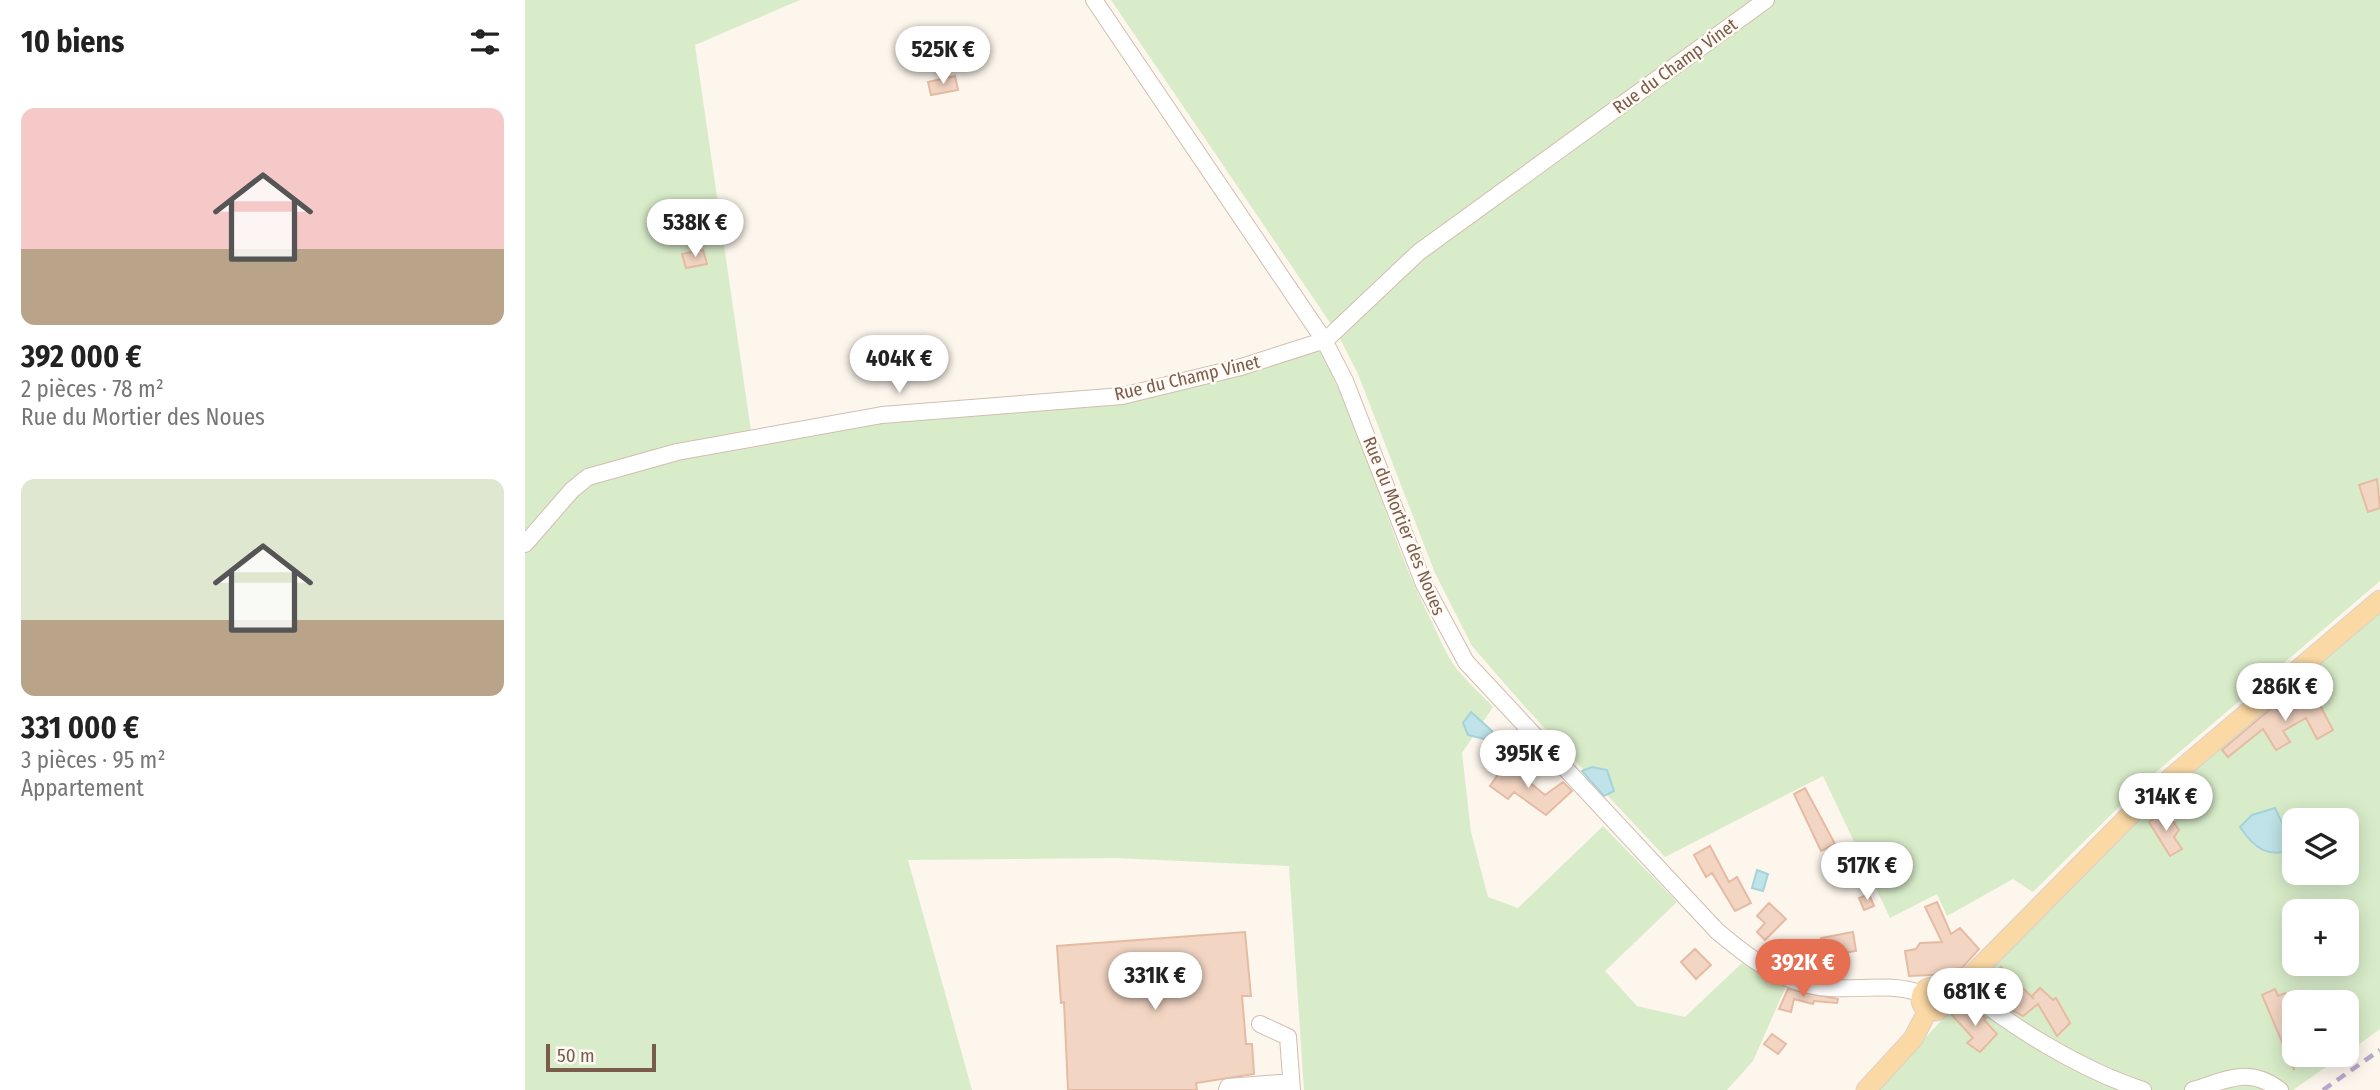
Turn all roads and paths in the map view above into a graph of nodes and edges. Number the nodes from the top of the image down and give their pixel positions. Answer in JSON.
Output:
{"nodes":[{"id":1,"x":1094,"y":0,"type":"edge"},
{"id":2,"x":1766,"y":0,"type":"edge"},
{"id":3,"x":1324,"y":340,"type":"junction"},
{"id":4,"x":525,"y":544,"type":"edge"},
{"id":5,"x":2380,"y":600,"type":"edge"},
{"id":6,"x":1962,"y":985,"type":"junction"},
{"id":7,"x":1925,"y":1002,"type":"junction"},
{"id":8,"x":1260,"y":1024,"type":"dead end"},
{"id":9,"x":1291,"y":1086,"type":"edge"},
{"id":10,"x":2278,"y":1088,"type":"edge"},
{"id":11,"x":1227,"y":1090,"type":"edge"},
{"id":12,"x":1865,"y":1090,"type":"edge"},
{"id":13,"x":2143,"y":1090,"type":"edge"},
{"id":14,"x":2193,"y":1090,"type":"edge"}],
"edges":[{"from":1,"to":3,"type":"street","name":"Rue du Mortier des Noues"},
{"from":2,"to":3,"type":"street","name":"Rue du Champ Vinet"},
{"from":3,"to":4,"type":"street","name":"Rue du Champ Vinet"},
{"from":3,"to":7,"type":"street","name":"Rue du Mortier des Noues"},
{"from":5,"to":6,"type":"main road"},
{"from":6,"to":7,"type":"main road"},
{"from":6,"to":13,"type":"street"},
{"from":7,"to":12,"type":"main road"},
{"from":8,"to":9,"type":"street"},
{"from":9,"to":11,"type":"street"},
{"from":10,"to":14,"type":"street"}]}
